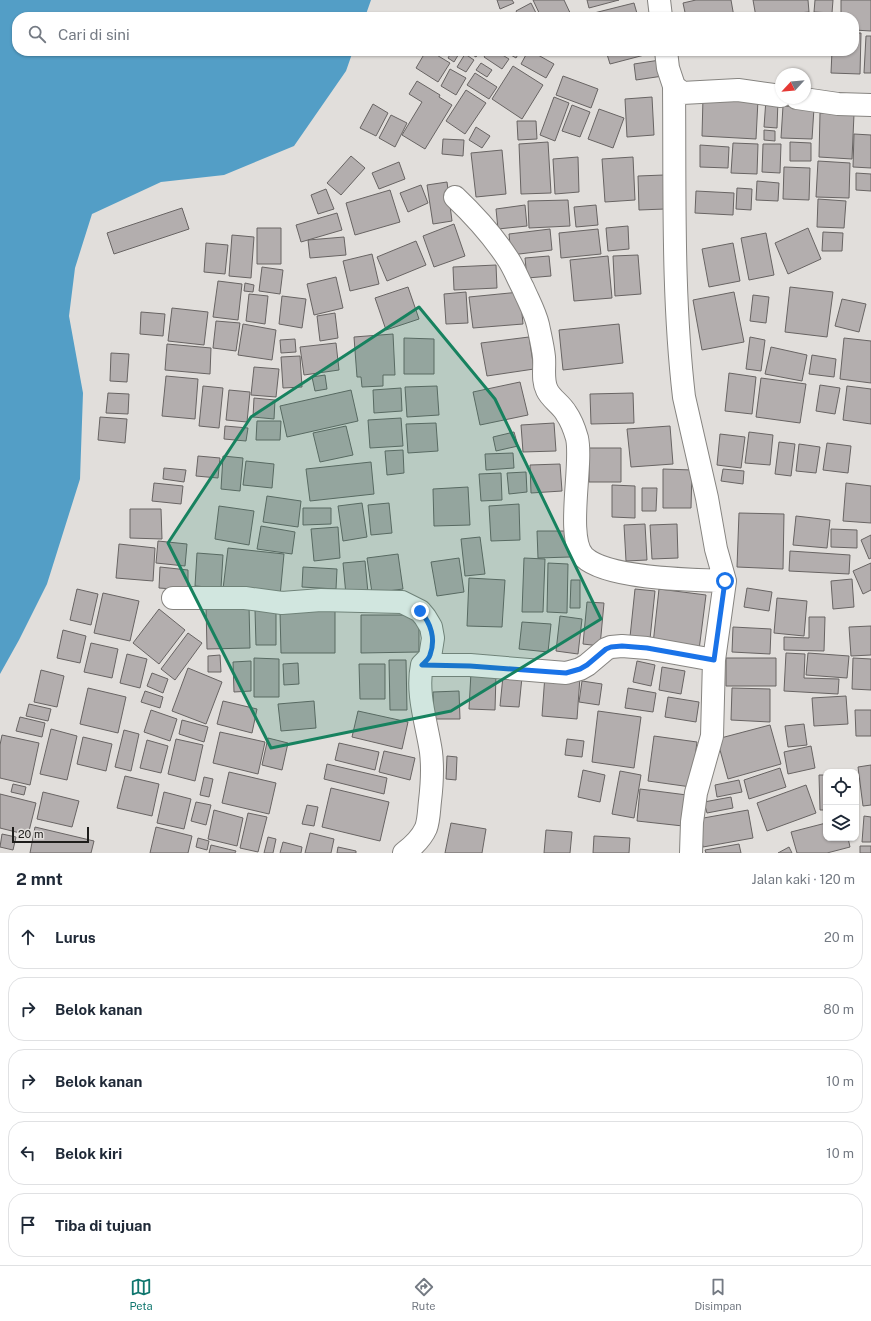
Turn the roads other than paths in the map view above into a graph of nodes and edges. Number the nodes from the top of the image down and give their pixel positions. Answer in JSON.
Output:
{"nodes":[{"id":1,"x":659,"y":0,"type":"edge"},
{"id":2,"x":660,"y":12,"type":"edge"},
{"id":3,"x":667,"y":56,"type":"edge"},
{"id":4,"x":674,"y":86,"type":"junction"},
{"id":5,"x":775,"y":95,"type":"edge"},
{"id":6,"x":811,"y":100,"type":"edge"},
{"id":7,"x":871,"y":105,"type":"edge"},
{"id":8,"x":455,"y":197,"type":"dead end"},
{"id":9,"x":725,"y":581,"type":"junction"},
{"id":10,"x":173,"y":598,"type":"dead end"},
{"id":11,"x":714,"y":660,"type":"junction"},
{"id":12,"x":422,"y":665,"type":"junction"},
{"id":13,"x":404,"y":853,"type":"edge"},
{"id":14,"x":692,"y":853,"type":"edge"}],
"edges":[{"from":1,"to":2,"type":"street"},
{"from":3,"to":4,"type":"street"},
{"from":4,"to":5,"type":"street"},
{"from":4,"to":9,"type":"street"},
{"from":6,"to":7,"type":"street"},
{"from":8,"to":9,"type":"street"},
{"from":9,"to":11,"type":"street"},
{"from":10,"to":12,"type":"street"},
{"from":11,"to":12,"type":"street"},
{"from":11,"to":14,"type":"street"},
{"from":12,"to":13,"type":"street"}]}
